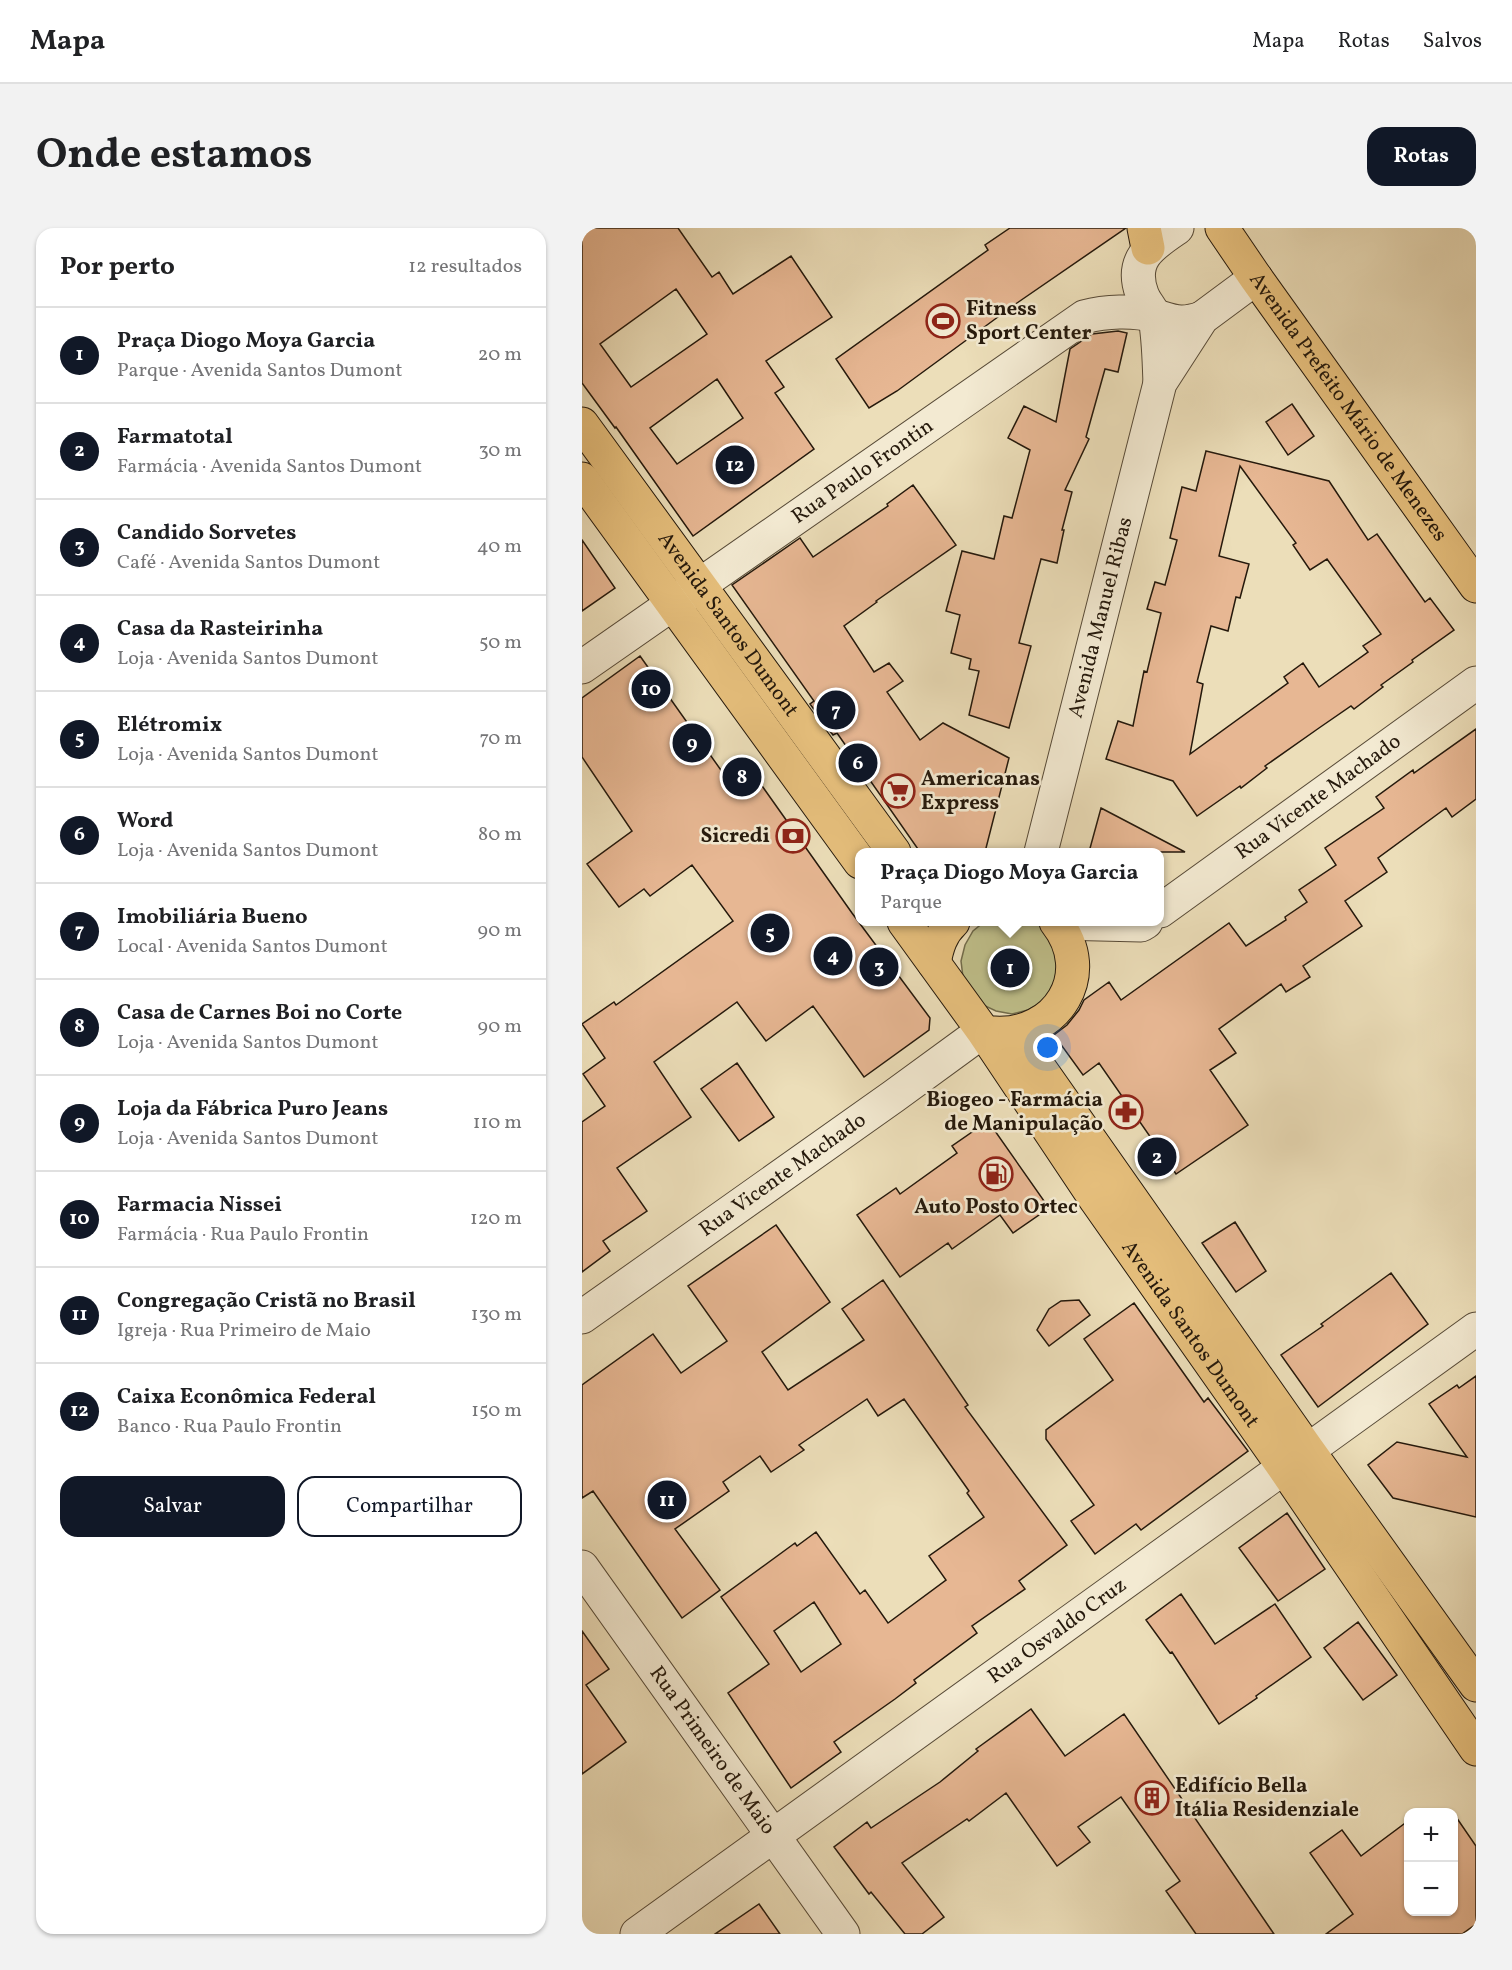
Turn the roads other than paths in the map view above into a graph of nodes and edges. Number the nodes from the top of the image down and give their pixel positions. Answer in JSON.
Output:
{"nodes":[{"id":1,"x":1177,"y":228,"type":"edge"},
{"id":2,"x":1222,"y":228,"type":"edge"},
{"id":3,"x":1146,"y":238,"type":"edge"},
{"id":4,"x":1256,"y":278,"type":"junction"},
{"id":5,"x":1155,"y":316,"type":"junction"},
{"id":6,"x":1202,"y":318,"type":"junction"},
{"id":7,"x":1161,"y":383,"type":"junction"},
{"id":8,"x":582,"y":423,"type":"edge"},
{"id":9,"x":582,"y":479,"type":"edge"},
{"id":10,"x":700,"y":584,"type":"junction"},
{"id":11,"x":1476,"y":586,"type":"edge"},
{"id":12,"x":673,"y":604,"type":"junction"},
{"id":13,"x":582,"y":667,"type":"edge"},
{"id":14,"x":1476,"y":682,"type":"edge"},
{"id":15,"x":891,"y":848,"type":"edge"},
{"id":16,"x":1042,"y":848,"type":"edge"},
{"id":17,"x":855,"y":855,"type":"edge"},
{"id":18,"x":1164,"y":908,"type":"edge"},
{"id":19,"x":908,"y":926,"type":"edge"},
{"id":20,"x":947,"y":926,"type":"edge"},
{"id":21,"x":1059,"y":926,"type":"edge"},
{"id":22,"x":934,"y":963,"type":"junction"},
{"id":23,"x":999,"y":1032,"type":"junction"},
{"id":24,"x":582,"y":1317,"type":"edge"},
{"id":25,"x":1476,"y":1329,"type":"edge"},
{"id":26,"x":1295,"y":1458,"type":"junction"},
{"id":27,"x":582,"y":1567,"type":"edge"},
{"id":28,"x":1476,"y":1685,"type":"edge"},
{"id":29,"x":1466,"y":1712,"type":"edge"},
{"id":30,"x":1476,"y":1749,"type":"edge"},
{"id":31,"x":773,"y":1836,"type":"junction"},
{"id":32,"x":637,"y":1934,"type":"edge"},
{"id":33,"x":843,"y":1934,"type":"edge"}],
"edges":[{"from":1,"to":3,"type":"street","name":"Avenida Manuel Ribas"},
{"from":2,"to":4,"type":"main road","name":"Avenida Prefeito Mário de Menezes"},
{"from":3,"to":5,"type":"street","name":"Avenida Manuel Ribas"},
{"from":4,"to":6,"type":"street","name":"Avenida Manuel Ribas"},
{"from":4,"to":11,"type":"main road","name":"Avenida Prefeito Mário de Menezes"},
{"from":5,"to":6,"type":"street","name":"Rua Paulo Frontin"},
{"from":5,"to":7,"type":"street","name":"Avenida Manuel Ribas"},
{"from":5,"to":10,"type":"street","name":"Rua Paulo Frontin"},
{"from":6,"to":7,"type":"street","name":"Avenida Manuel Ribas"},
{"from":7,"to":16,"type":"street","name":"Avenida Manuel Ribas"},
{"from":8,"to":10,"type":"main road","name":"Avenida Santos Dumont"},
{"from":9,"to":12,"type":"main road","name":"Avenida Santos Dumont"},
{"from":10,"to":12,"type":"street","name":"Rua Paulo Frontin"},
{"from":10,"to":15,"type":"main road","name":"Avenida Santos Dumont"},
{"from":12,"to":13,"type":"street","name":"Rua Paulo Frontin"},
{"from":12,"to":17,"type":"main road","name":"Avenida Santos Dumont"},
{"from":14,"to":18,"type":"street","name":"Rua Vicente Machado"},
{"from":19,"to":22,"type":"main road","name":"Avenida Santos Dumont"},
{"from":20,"to":22,"type":"main road"},
{"from":21,"to":23,"type":"main road"},
{"from":22,"to":23,"type":"main road","name":"Avenida Santos Dumont"},
{"from":23,"to":24,"type":"street","name":"Rua Vicente Machado"},
{"from":23,"to":26,"type":"main road","name":"Avenida Santos Dumont"},
{"from":25,"to":26,"type":"street","name":"Rua Osvaldo Cruz"},
{"from":26,"to":28,"type":"main road","name":"Avenida Santos Dumont"},
{"from":26,"to":29,"type":"main road","name":"Avenida Santos Dumont"},
{"from":26,"to":31,"type":"street","name":"Rua Osvaldo Cruz"},
{"from":27,"to":31,"type":"street","name":"Rua Primeiro de Maio"},
{"from":29,"to":30,"type":"main road","name":"Avenida Santos Dumont"},
{"from":31,"to":32,"type":"street","name":"Rua Osvaldo Cruz"},
{"from":31,"to":33,"type":"street","name":"Rua Primeiro de Maio"}]}
